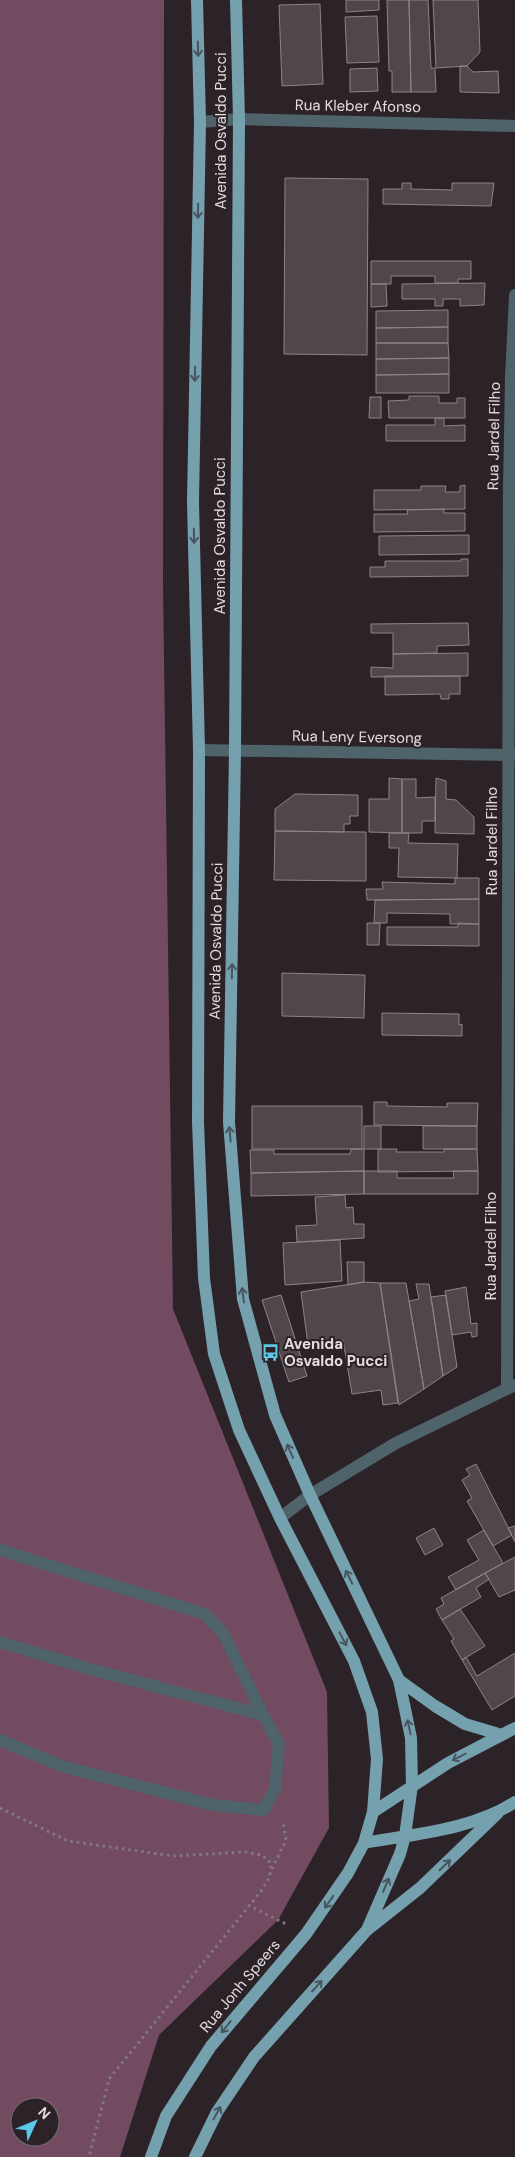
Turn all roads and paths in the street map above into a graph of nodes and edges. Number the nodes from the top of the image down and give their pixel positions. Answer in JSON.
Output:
{"nodes":[{"id":1,"x":197,"y":0,"type":"edge"},
{"id":2,"x":236,"y":0,"type":"edge"},
{"id":3,"x":239,"y":119,"type":"junction"},
{"id":4,"x":200,"y":122,"type":"junction"},
{"id":5,"x":515,"y":126,"type":"edge"},
{"id":6,"x":515,"y":295,"type":"edge"},
{"id":7,"x":199,"y":750,"type":"junction"},
{"id":8,"x":235,"y":751,"type":"junction"},
{"id":9,"x":512,"y":755,"type":"edge"},
{"id":10,"x":511,"y":1386,"type":"edge"},
{"id":11,"x":310,"y":1495,"type":"junction"},
{"id":12,"x":280,"y":1518,"type":"junction"},
{"id":13,"x":0,"y":1550,"type":"edge"},
{"id":14,"x":0,"y":1642,"type":"edge"},
{"id":15,"x":400,"y":1680,"type":"junction"},
{"id":16,"x":263,"y":1715,"type":"junction"},
{"id":17,"x":515,"y":1728,"type":"edge"},
{"id":18,"x":502,"y":1735,"type":"junction"},
{"id":19,"x":0,"y":1740,"type":"edge"},
{"id":20,"x":412,"y":1786,"type":"junction"},
{"id":21,"x":515,"y":1802,"type":"edge"},
{"id":22,"x":0,"y":1808,"type":"edge"},
{"id":23,"x":264,"y":1810,"type":"junction"},
{"id":24,"x":373,"y":1812,"type":"junction"},
{"id":25,"x":498,"y":1813,"type":"junction"},
{"id":26,"x":405,"y":1836,"type":"junction"},
{"id":27,"x":364,"y":1843,"type":"junction"},
{"id":28,"x":271,"y":1871,"type":"junction"},
{"id":29,"x":248,"y":1905,"type":"junction"},
{"id":30,"x":367,"y":1930,"type":"junction"},
{"id":31,"x":306,"y":1934,"type":"junction"},
{"id":32,"x":89,"y":2157,"type":"edge"},
{"id":33,"x":151,"y":2157,"type":"edge"},
{"id":34,"x":195,"y":2157,"type":"edge"}],
"edges":[{"from":1,"to":4,"type":"main road","name":"Avenida Osvaldo Pucci","one_way":true},
{"from":2,"to":3,"type":"main road","name":"Avenida Osvaldo Pucci"},
{"from":3,"to":4,"type":"street","name":"Rua Kleber Afonso"},
{"from":3,"to":5,"type":"street","name":"Rua Kleber Afonso"},
{"from":3,"to":8,"type":"main road","name":"Avenida Osvaldo Pucci"},
{"from":4,"to":7,"type":"main road","name":"Avenida Osvaldo Pucci","one_way":true},
{"from":6,"to":9,"type":"street","name":"Rua Jardel Filho"},
{"from":7,"to":8,"type":"street","name":"Rua Leny Eversong"},
{"from":7,"to":12,"type":"main road","name":"Avenida Osvaldo Pucci"},
{"from":8,"to":9,"type":"street","name":"Rua Leny Eversong"},
{"from":11,"to":8,"type":"main road","name":"Avenida Osvaldo Pucci","one_way":true},
{"from":9,"to":10,"type":"street","name":"Rua Jardel Filho"},
{"from":10,"to":11,"type":"street"},
{"from":11,"to":12,"type":"street"},
{"from":15,"to":11,"type":"main road","name":"Avenida Osvaldo Pucci","one_way":true},
{"from":12,"to":24,"type":"main road","name":"Avenida Osvaldo Pucci","one_way":true},
{"from":13,"to":16,"type":"street"},
{"from":14,"to":16,"type":"street"},
{"from":15,"to":18,"type":"main road"},
{"from":20,"to":15,"type":"main road","name":"Avenida Osvaldo Pucci","one_way":true},
{"from":16,"to":23,"type":"street"},
{"from":17,"to":18,"type":"main road"},
{"from":18,"to":20,"type":"main road","one_way":true},
{"from":19,"to":23,"type":"street"},
{"from":20,"to":24,"type":"main road"},
{"from":20,"to":26,"type":"main road","name":"Avenida Osvaldo Pucci"},
{"from":21,"to":25,"type":"main road"},
{"from":22,"to":28,"type":"path"},
{"from":23,"to":28,"type":"path"},
{"from":24,"to":27,"type":"main road","name":"Rua Jonh Speers"},
{"from":25,"to":26,"type":"main road"},
{"from":30,"to":25,"type":"main road","one_way":true},
{"from":26,"to":27,"type":"main road"},
{"from":30,"to":26,"type":"main road","name":"Avenida Osvaldo Pucci","one_way":true},
{"from":27,"to":31,"type":"main road","name":"Rua Jonh Speers","one_way":true},
{"from":28,"to":29,"type":"path"},
{"from":29,"to":31,"type":"path"},
{"from":29,"to":32,"type":"path"},
{"from":34,"to":30,"type":"main road","one_way":true},
{"from":31,"to":33,"type":"main road","name":"Rua Jonh Speers","one_way":true}]}
